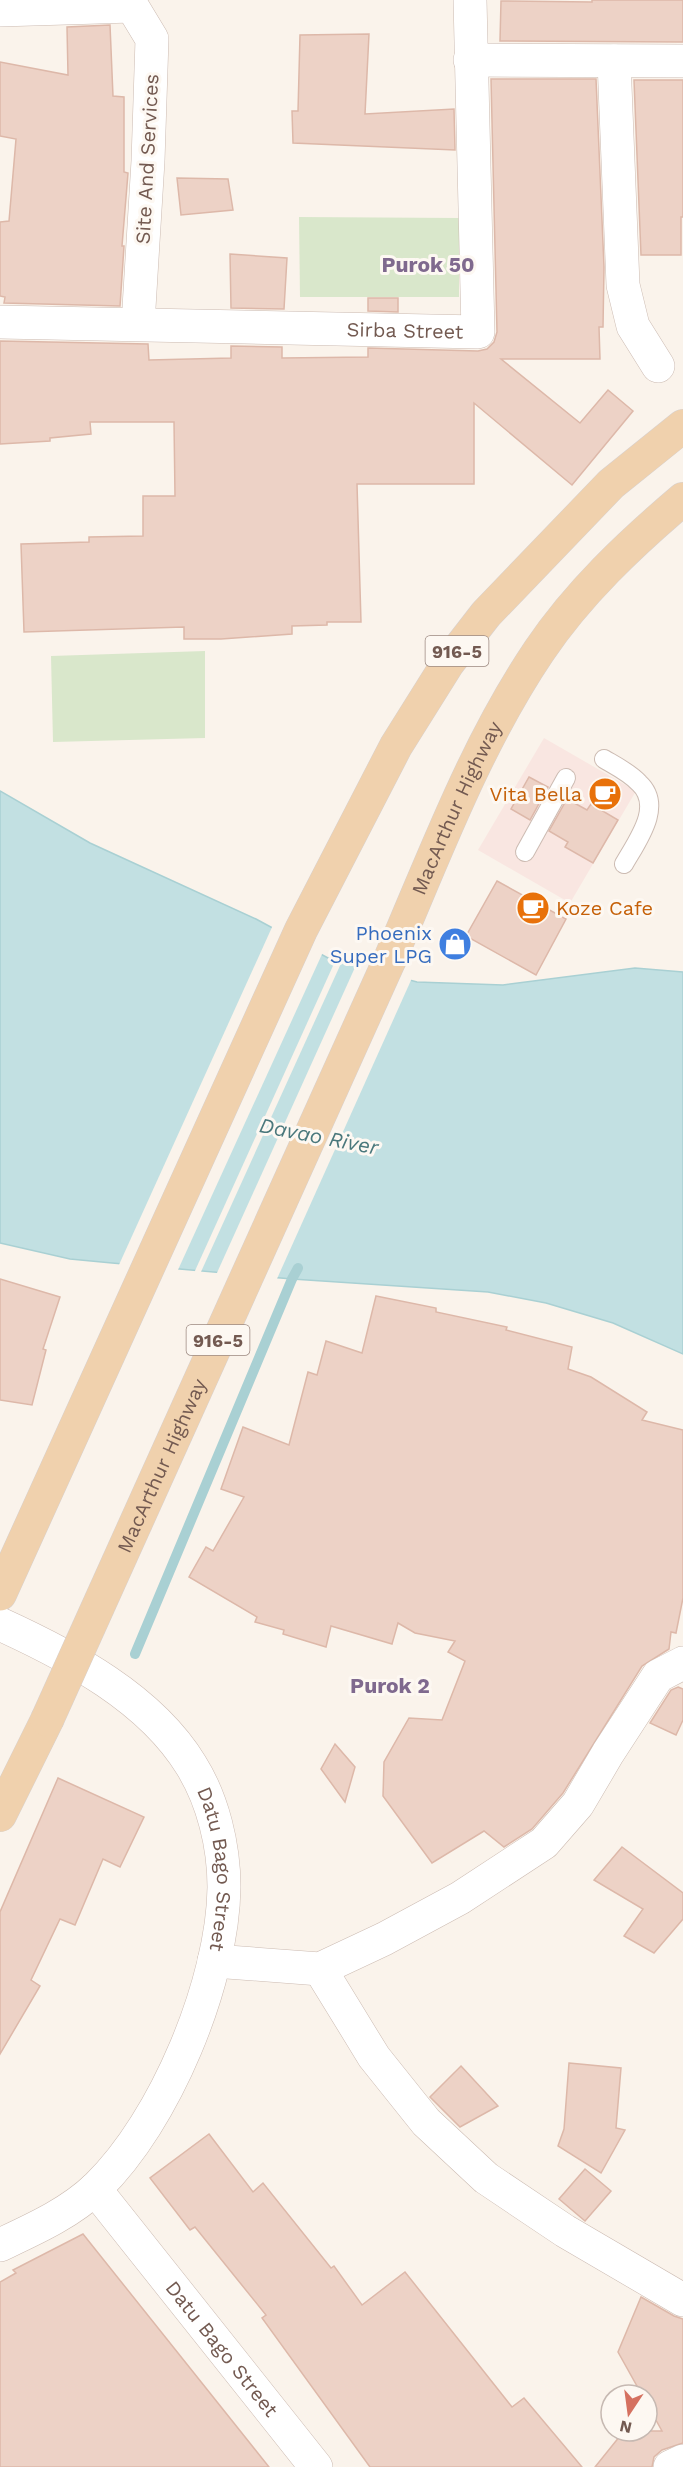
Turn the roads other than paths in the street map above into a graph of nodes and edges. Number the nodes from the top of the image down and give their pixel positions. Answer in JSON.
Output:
{"nodes":[{"id":1,"x":470,"y":0,"type":"edge"},
{"id":2,"x":131,"y":3,"type":"edge"},
{"id":3,"x":0,"y":10,"type":"edge"},
{"id":4,"x":470,"y":60,"type":"junction"},
{"id":5,"x":614,"y":61,"type":"junction"},
{"id":6,"x":683,"y":61,"type":"edge"},
{"id":7,"x":0,"y":322,"type":"edge"},
{"id":8,"x":138,"y":324,"type":"junction"},
{"id":9,"x":658,"y":366,"type":"dead end"},
{"id":10,"x":683,"y":426,"type":"edge"},
{"id":11,"x":683,"y":499,"type":"edge"},
{"id":12,"x":604,"y":759,"type":"dead end"},
{"id":13,"x":566,"y":778,"type":"dead end"},
{"id":14,"x":525,"y":852,"type":"dead end"},
{"id":15,"x":624,"y":864,"type":"dead end"},
{"id":16,"x":0,"y":1594,"type":"edge"},
{"id":17,"x":0,"y":1624,"type":"edge"},
{"id":18,"x":683,"y":1663,"type":"edge"},
{"id":19,"x":0,"y":1815,"type":"edge"},
{"id":20,"x":214,"y":1961,"type":"junction"},
{"id":21,"x":320,"y":1969,"type":"junction"},
{"id":22,"x":95,"y":2189,"type":"junction"},
{"id":23,"x":0,"y":2245,"type":"edge"},
{"id":24,"x":683,"y":2300,"type":"edge"},
{"id":25,"x":683,"y":2461,"type":"edge"},
{"id":26,"x":310,"y":2465,"type":"edge"},
{"id":27,"x":670,"y":2467,"type":"edge"}],
"edges":[{"from":1,"to":4,"type":"street","name":"Sirba Street"},
{"from":2,"to":3,"type":"street"},
{"from":2,"to":8,"type":"street","name":"Site And Services"},
{"from":4,"to":5,"type":"street"},
{"from":4,"to":8,"type":"street","name":"Sirba Street"},
{"from":5,"to":6,"type":"street"},
{"from":5,"to":9,"type":"street"},
{"from":7,"to":8,"type":"street","name":"Sirba Street"},
{"from":10,"to":16,"type":"main road","number":"916-5"},
{"from":11,"to":19,"type":"main road","name":"MacArthur Highway","number":"916-5","bridge":true},
{"from":12,"to":15,"type":"lane"},
{"from":13,"to":14,"type":"lane"},
{"from":17,"to":20,"type":"street","name":"Datu Bago Street"},
{"from":18,"to":21,"type":"street"},
{"from":20,"to":21,"type":"street"},
{"from":20,"to":22,"type":"street","name":"Datu Bago Street"},
{"from":21,"to":24,"type":"street"},
{"from":22,"to":23,"type":"street"},
{"from":22,"to":26,"type":"street","name":"Datu Bago Street"},
{"from":25,"to":27,"type":"street"}]}
